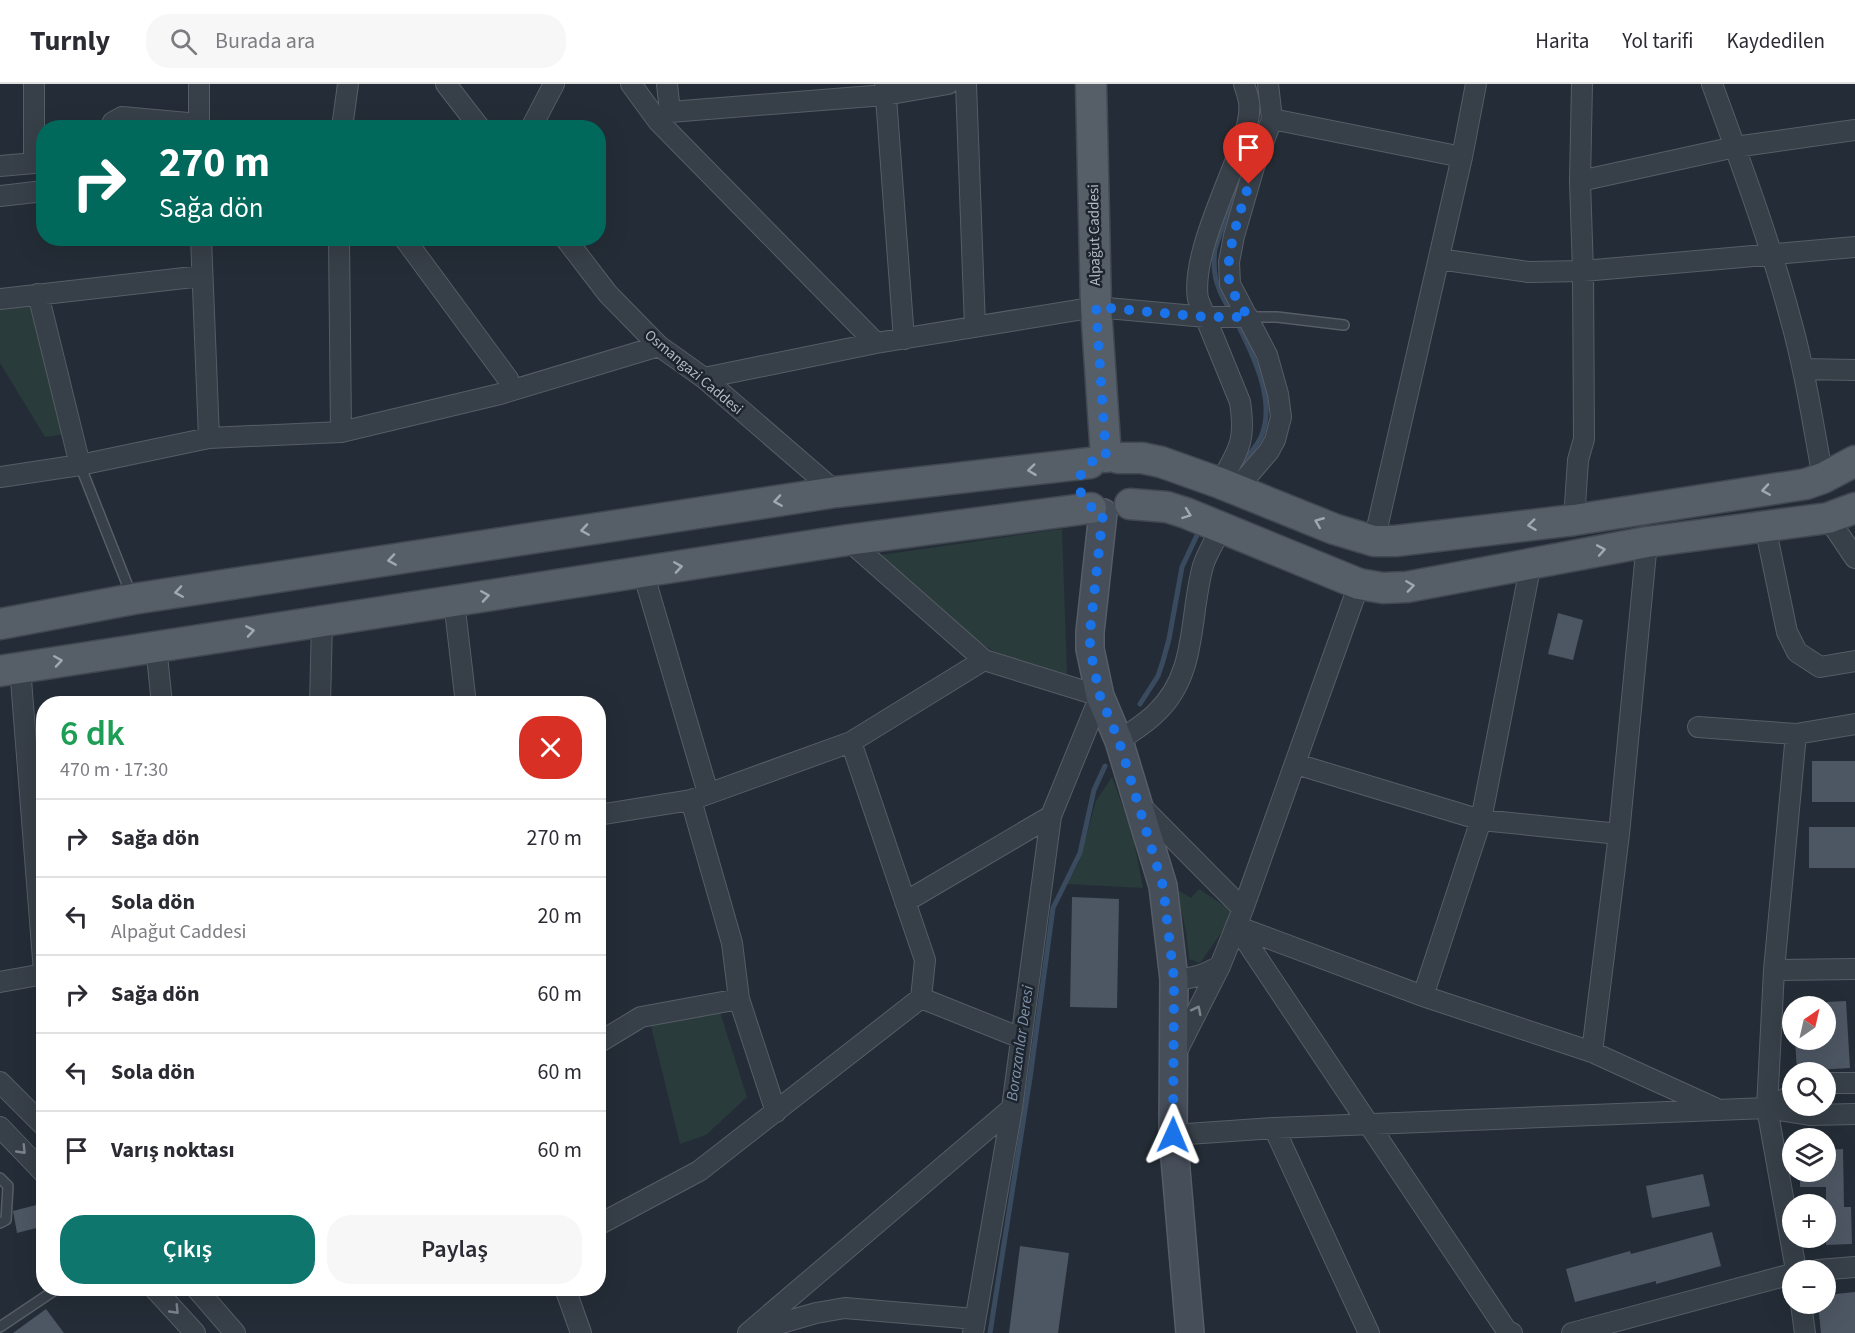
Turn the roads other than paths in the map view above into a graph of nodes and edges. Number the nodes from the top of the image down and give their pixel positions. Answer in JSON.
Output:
{"nodes":[{"id":1,"x":34,"y":84,"type":"edge"},
{"id":2,"x":199,"y":84,"type":"edge"},
{"id":3,"x":348,"y":84,"type":"edge"},
{"id":4,"x":447,"y":84,"type":"edge"},
{"id":5,"x":554,"y":84,"type":"edge"},
{"id":6,"x":631,"y":84,"type":"edge"},
{"id":7,"x":667,"y":84,"type":"edge"},
{"id":8,"x":948,"y":84,"type":"edge"},
{"id":9,"x":966,"y":84,"type":"edge"},
{"id":10,"x":1091,"y":84,"type":"edge"},
{"id":11,"x":1244,"y":84,"type":"edge"},
{"id":12,"x":1268,"y":84,"type":"edge"},
{"id":13,"x":1476,"y":84,"type":"edge"},
{"id":14,"x":1582,"y":84,"type":"edge"},
{"id":15,"x":1712,"y":84,"type":"edge"},
{"id":16,"x":885,"y":89,"type":"edge"},
{"id":17,"x":664,"y":116,"type":"junction"},
{"id":18,"x":1272,"y":119,"type":"junction"},
{"id":19,"x":117,"y":120,"type":"edge"},
{"id":20,"x":148,"y":120,"type":"edge"},
{"id":21,"x":199,"y":120,"type":"edge"},
{"id":22,"x":343,"y":120,"type":"edge"},
{"id":23,"x":474,"y":120,"type":"edge"},
{"id":24,"x":535,"y":120,"type":"edge"},
{"id":25,"x":1855,"y":130,"type":"edge"},
{"id":26,"x":1735,"y":147,"type":"junction"},
{"id":27,"x":1462,"y":157,"type":"junction"},
{"id":28,"x":34,"y":163,"type":"junction"},
{"id":29,"x":0,"y":166,"type":"edge"},
{"id":30,"x":36,"y":175,"type":"edge"},
{"id":31,"x":1580,"y":181,"type":"junction"},
{"id":32,"x":36,"y":192,"type":"edge"},
{"id":33,"x":0,"y":196,"type":"edge"},
{"id":34,"x":201,"y":246,"type":"edge"},
{"id":35,"x":339,"y":246,"type":"edge"},
{"id":36,"x":410,"y":246,"type":"edge"},
{"id":37,"x":571,"y":246,"type":"edge"},
{"id":38,"x":1855,"y":247,"type":"edge"},
{"id":39,"x":1772,"y":255,"type":"junction"},
{"id":40,"x":1439,"y":259,"type":"junction"},
{"id":41,"x":1583,"y":271,"type":"junction"},
{"id":42,"x":202,"y":276,"type":"junction"},
{"id":43,"x":38,"y":294,"type":"junction"},
{"id":44,"x":0,"y":299,"type":"edge"},
{"id":45,"x":1096,"y":307,"type":"junction"},
{"id":46,"x":1206,"y":317,"type":"junction"},
{"id":47,"x":1248,"y":317,"type":"junction"},
{"id":48,"x":1344,"y":325,"type":"dead end"},
{"id":49,"x":975,"y":327,"type":"junction"},
{"id":50,"x":904,"y":339,"type":"junction"},
{"id":51,"x":876,"y":343,"type":"junction"},
{"id":52,"x":659,"y":346,"type":"junction"},
{"id":53,"x":1803,"y":369,"type":"junction"},
{"id":54,"x":1855,"y":370,"type":"edge"},
{"id":55,"x":704,"y":378,"type":"junction"},
{"id":56,"x":512,"y":390,"type":"junction"},
{"id":57,"x":341,"y":432,"type":"junction"},
{"id":58,"x":209,"y":438,"type":"junction"},
{"id":59,"x":1105,"y":459,"type":"junction"},
{"id":60,"x":1855,"y":461,"type":"edge"},
{"id":61,"x":80,"y":465,"type":"junction"},
{"id":62,"x":0,"y":477,"type":"edge"},
{"id":63,"x":1823,"y":478,"type":"junction"},
{"id":64,"x":1229,"y":486,"type":"junction"},
{"id":65,"x":836,"y":492,"type":"junction"},
{"id":66,"x":1108,"y":508,"type":"junction"},
{"id":67,"x":1842,"y":513,"type":"edge"},
{"id":68,"x":1574,"y":520,"type":"junction"},
{"id":69,"x":1765,"y":526,"type":"junction"},
{"id":70,"x":1221,"y":529,"type":"junction"},
{"id":71,"x":848,"y":540,"type":"junction"},
{"id":72,"x":1374,"y":541,"type":"junction"},
{"id":73,"x":1647,"y":542,"type":"junction"},
{"id":74,"x":1855,"y":558,"type":"edge"},
{"id":75,"x":1531,"y":562,"type":"junction"},
{"id":76,"x":643,"y":572,"type":"junction"},
{"id":77,"x":1359,"y":584,"type":"junction"},
{"id":78,"x":133,"y":599,"type":"junction"},
{"id":79,"x":454,"y":601,"type":"junction"},
{"id":80,"x":322,"y":621,"type":"junction"},
{"id":81,"x":0,"y":624,"type":"edge"},
{"id":82,"x":156,"y":646,"type":"junction"},
{"id":83,"x":984,"y":660,"type":"junction"},
{"id":84,"x":1855,"y":661,"type":"edge"},
{"id":85,"x":10,"y":669,"type":"edge"},
{"id":86,"x":161,"y":696,"type":"edge"},
{"id":87,"x":320,"y":696,"type":"edge"},
{"id":88,"x":465,"y":696,"type":"edge"},
{"id":89,"x":1100,"y":696,"type":"junction"},
{"id":90,"x":1855,"y":724,"type":"edge"},
{"id":91,"x":1698,"y":727,"type":"dead end"},
{"id":92,"x":1796,"y":735,"type":"junction"},
{"id":93,"x":1119,"y":741,"type":"junction"},
{"id":94,"x":851,"y":742,"type":"junction"},
{"id":95,"x":1296,"y":764,"type":"junction"},
{"id":96,"x":700,"y":797,"type":"junction"},
{"id":97,"x":1139,"y":803,"type":"junction"},
{"id":98,"x":606,"y":814,"type":"edge"},
{"id":99,"x":1051,"y":816,"type":"junction"},
{"id":100,"x":1481,"y":820,"type":"junction"},
{"id":101,"x":1619,"y":834,"type":"junction"},
{"id":102,"x":36,"y":901,"type":"edge"},
{"id":103,"x":905,"y":902,"type":"junction"},
{"id":104,"x":1239,"y":917,"type":"junction"},
{"id":105,"x":1220,"y":966,"type":"junction"},
{"id":106,"x":1855,"y":969,"type":"edge"},
{"id":107,"x":1774,"y":970,"type":"junction"},
{"id":108,"x":36,"y":975,"type":"edge"},
{"id":109,"x":1174,"y":979,"type":"junction"},
{"id":110,"x":0,"y":982,"type":"edge"},
{"id":111,"x":1423,"y":996,"type":"junction"},
{"id":112,"x":921,"y":998,"type":"junction"},
{"id":113,"x":739,"y":999,"type":"junction"},
{"id":114,"x":606,"y":1038,"type":"edge"},
{"id":115,"x":1022,"y":1038,"type":"junction"},
{"id":116,"x":1592,"y":1052,"type":"junction"},
{"id":117,"x":1175,"y":1055,"type":"junction"},
{"id":118,"x":0,"y":1082,"type":"edge"},
{"id":119,"x":1836,"y":1083,"type":"edge"},
{"id":120,"x":1855,"y":1083,"type":"edge"},
{"id":121,"x":1782,"y":1100,"type":"edge"},
{"id":122,"x":1012,"y":1108,"type":"junction"},
{"id":123,"x":1767,"y":1108,"type":"junction"},
{"id":124,"x":1718,"y":1110,"type":"junction"},
{"id":125,"x":776,"y":1112,"type":"junction"},
{"id":126,"x":1855,"y":1114,"type":"edge"},
{"id":127,"x":36,"y":1118,"type":"edge"},
{"id":128,"x":1367,"y":1123,"type":"junction"},
{"id":129,"x":0,"y":1127,"type":"edge"},
{"id":130,"x":1274,"y":1128,"type":"junction"},
{"id":131,"x":1173,"y":1135,"type":"junction"},
{"id":132,"x":36,"y":1165,"type":"edge"},
{"id":133,"x":0,"y":1178,"type":"edge"},
{"id":134,"x":606,"y":1221,"type":"edge"},
{"id":135,"x":0,"y":1223,"type":"edge"},
{"id":136,"x":1794,"y":1260,"type":"edge"},
{"id":137,"x":1855,"y":1267,"type":"edge"},
{"id":138,"x":1836,"y":1269,"type":"edge"},
{"id":139,"x":1782,"y":1277,"type":"edge"},
{"id":140,"x":46,"y":1296,"type":"edge"},
{"id":141,"x":161,"y":1296,"type":"edge"},
{"id":142,"x":203,"y":1296,"type":"edge"},
{"id":143,"x":568,"y":1296,"type":"edge"},
{"id":144,"x":1802,"y":1314,"type":"edge"},
{"id":145,"x":974,"y":1326,"type":"edge"},
{"id":146,"x":0,"y":1328,"type":"edge"},
{"id":147,"x":195,"y":1333,"type":"edge"},
{"id":148,"x":235,"y":1333,"type":"edge"},
{"id":149,"x":581,"y":1333,"type":"edge"},
{"id":150,"x":749,"y":1333,"type":"edge"},
{"id":151,"x":1190,"y":1333,"type":"edge"},
{"id":152,"x":1369,"y":1333,"type":"edge"},
{"id":153,"x":1512,"y":1333,"type":"edge"},
{"id":154,"x":1572,"y":1333,"type":"edge"},
{"id":155,"x":1805,"y":1333,"type":"edge"}],
"edges":[{"from":1,"to":28,"type":"street"},
{"from":2,"to":21,"type":"street"},
{"from":3,"to":22,"type":"street"},
{"from":4,"to":23,"type":"street"},
{"from":5,"to":24,"type":"street"},
{"from":6,"to":17,"type":"street"},
{"from":7,"to":17,"type":"street"},
{"from":8,"to":16,"type":"street"},
{"from":9,"to":49,"type":"street"},
{"from":10,"to":45,"type":"main road","name":"Alpağut Caddesi"},
{"from":11,"to":46,"type":"street"},
{"from":12,"to":18,"type":"street"},
{"from":13,"to":27,"type":"street"},
{"from":14,"to":31,"type":"street"},
{"from":15,"to":26,"type":"street"},
{"from":16,"to":17,"type":"street"},
{"from":16,"to":50,"type":"street"},
{"from":17,"to":51,"type":"street"},
{"from":18,"to":27,"type":"street"},
{"from":18,"to":47,"type":"street"},
{"from":19,"to":20,"type":"street"},
{"from":25,"to":26,"type":"street"},
{"from":26,"to":31,"type":"street"},
{"from":26,"to":39,"type":"street"},
{"from":27,"to":40,"type":"street"},
{"from":28,"to":29,"type":"street"},
{"from":28,"to":30,"type":"street"},
{"from":31,"to":41,"type":"street"},
{"from":32,"to":33,"type":"street"},
{"from":34,"to":42,"type":"street"},
{"from":35,"to":57,"type":"street"},
{"from":36,"to":56,"type":"street"},
{"from":37,"to":52,"type":"street","name":"Osmangazi Caddesi"},
{"from":38,"to":39,"type":"street"},
{"from":39,"to":41,"type":"street"},
{"from":39,"to":53,"type":"street"},
{"from":40,"to":41,"type":"street"},
{"from":40,"to":72,"type":"street"},
{"from":41,"to":68,"type":"street"},
{"from":42,"to":43,"type":"street"},
{"from":42,"to":58,"type":"street"},
{"from":43,"to":44,"type":"street"},
{"from":43,"to":61,"type":"street"},
{"from":45,"to":46,"type":"street"},
{"from":45,"to":49,"type":"street"},
{"from":45,"to":59,"type":"main road","name":"Alpağut Caddesi"},
{"from":46,"to":47,"type":"street"},
{"from":46,"to":64,"type":"street"},
{"from":47,"to":48,"type":"lane"},
{"from":47,"to":64,"type":"street"},
{"from":49,"to":50,"type":"street"},
{"from":50,"to":51,"type":"street"},
{"from":51,"to":55,"type":"street"},
{"from":52,"to":55,"type":"street","name":"Osmangazi Caddesi"},
{"from":52,"to":56,"type":"street"},
{"from":53,"to":54,"type":"street"},
{"from":53,"to":63,"type":"street"},
{"from":55,"to":65,"type":"street","name":"Osmangazi Caddesi"},
{"from":56,"to":57,"type":"street"},
{"from":57,"to":58,"type":"street"},
{"from":58,"to":61,"type":"street"},
{"from":59,"to":64,"type":"main road"},
{"from":59,"to":65,"type":"main road","one_way":true},
{"from":59,"to":66,"type":"main road"},
{"from":59,"to":66,"type":"main road"},
{"from":60,"to":63,"type":"main road"},
{"from":61,"to":62,"type":"street"},
{"from":61,"to":78,"type":"lane"},
{"from":63,"to":68,"type":"main road","one_way":true},
{"from":72,"to":64,"type":"main road","one_way":true},
{"from":65,"to":78,"type":"main road","one_way":true},
{"from":66,"to":70,"type":"main road","one_way":true},
{"from":66,"to":71,"type":"main road"},
{"from":66,"to":89,"type":"main road"},
{"from":67,"to":69,"type":"main road"},
{"from":67,"to":74,"type":"street"},
{"from":68,"to":72,"type":"main road","one_way":true},
{"from":69,"to":73,"type":"main road"},
{"from":69,"to":84,"type":"street"},
{"from":70,"to":77,"type":"main road"},
{"from":70,"to":93,"type":"street"},
{"from":76,"to":71,"type":"main road","one_way":true},
{"from":71,"to":83,"type":"street"},
{"from":75,"to":73,"type":"main road","one_way":true},
{"from":73,"to":101,"type":"street"},
{"from":77,"to":75,"type":"main road","one_way":true},
{"from":75,"to":100,"type":"street"},
{"from":79,"to":76,"type":"main road","one_way":true},
{"from":76,"to":96,"type":"street"},
{"from":77,"to":95,"type":"street"},
{"from":78,"to":81,"type":"main road"},
{"from":79,"to":80,"type":"main road"},
{"from":79,"to":88,"type":"street"},
{"from":82,"to":80,"type":"main road","one_way":true},
{"from":80,"to":87,"type":"street"},
{"from":85,"to":82,"type":"main road","one_way":true},
{"from":82,"to":86,"type":"street"},
{"from":83,"to":89,"type":"street"},
{"from":83,"to":94,"type":"street"},
{"from":85,"to":102,"type":"street"},
{"from":89,"to":93,"type":"main road"},
{"from":89,"to":99,"type":"street"},
{"from":90,"to":92,"type":"street"},
{"from":91,"to":92,"type":"street"},
{"from":92,"to":107,"type":"street"},
{"from":93,"to":97,"type":"main road"},
{"from":94,"to":96,"type":"street"},
{"from":94,"to":103,"type":"street"},
{"from":95,"to":100,"type":"street"},
{"from":95,"to":104,"type":"street"},
{"from":96,"to":98,"type":"street"},
{"from":96,"to":113,"type":"street"},
{"from":97,"to":104,"type":"street"},
{"from":97,"to":109,"type":"main road"},
{"from":99,"to":103,"type":"street"},
{"from":99,"to":115,"type":"street"},
{"from":100,"to":101,"type":"street"},
{"from":100,"to":111,"type":"street"},
{"from":101,"to":116,"type":"street"},
{"from":103,"to":112,"type":"street"},
{"from":104,"to":105,"type":"street"},
{"from":104,"to":111,"type":"street"},
{"from":104,"to":128,"type":"street"},
{"from":105,"to":109,"type":"street"},
{"from":117,"to":105,"type":"street","one_way":true},
{"from":106,"to":107,"type":"street"},
{"from":107,"to":123,"type":"street"},
{"from":108,"to":110,"type":"street"},
{"from":109,"to":117,"type":"main road"},
{"from":111,"to":116,"type":"street"},
{"from":112,"to":115,"type":"street"},
{"from":112,"to":125,"type":"street"},
{"from":113,"to":114,"type":"street"},
{"from":113,"to":125,"type":"street"},
{"from":115,"to":122,"type":"street"},
{"from":116,"to":124,"type":"street"},
{"from":117,"to":131,"type":"main road"},
{"from":118,"to":127,"type":"street"},
{"from":119,"to":120,"type":"street"},
{"from":121,"to":123,"type":"street"},
{"from":122,"to":145,"type":"street"},
{"from":122,"to":150,"type":"street"},
{"from":123,"to":124,"type":"street"},
{"from":123,"to":126,"type":"street"},
{"from":123,"to":136,"type":"street"},
{"from":124,"to":128,"type":"street"},
{"from":125,"to":134,"type":"street"},
{"from":128,"to":130,"type":"street"},
{"from":128,"to":153,"type":"street"},
{"from":129,"to":132,"type":"street","one_way":true},
{"from":130,"to":131,"type":"street"},
{"from":130,"to":152,"type":"street"},
{"from":131,"to":151,"type":"main road"},
{"from":133,"to":135,"type":"lane"},
{"from":137,"to":138,"type":"street"},
{"from":139,"to":154,"type":"street"},
{"from":140,"to":146,"type":"lane"},
{"from":141,"to":147,"type":"street","one_way":true},
{"from":142,"to":148,"type":"street"},
{"from":143,"to":149,"type":"street"},
{"from":144,"to":155,"type":"street"},
{"from":145,"to":150,"type":"street"}]}
